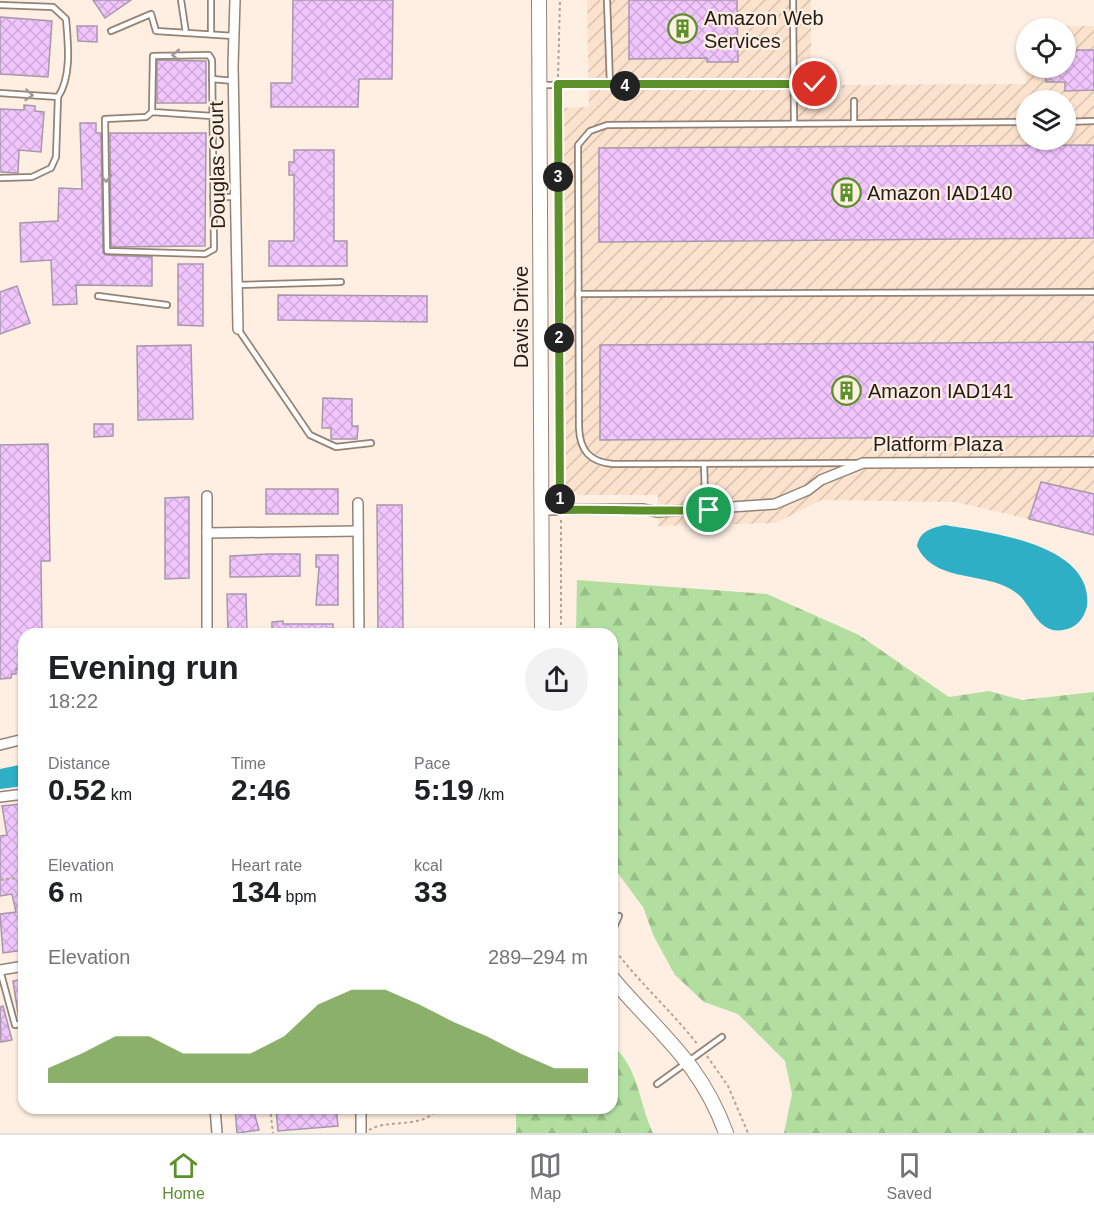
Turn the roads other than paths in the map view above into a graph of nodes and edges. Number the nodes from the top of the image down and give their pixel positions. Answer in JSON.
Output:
{"nodes":[{"id":1,"x":181,"y":0,"type":"edge"},
{"id":2,"x":212,"y":0,"type":"edge"},
{"id":3,"x":235,"y":0,"type":"edge"},
{"id":4,"x":540,"y":0,"type":"edge"},
{"id":5,"x":607,"y":0,"type":"edge"},
{"id":6,"x":793,"y":0,"type":"edge"},
{"id":7,"x":0,"y":5,"type":"edge"},
{"id":8,"x":111,"y":31,"type":"dead end"},
{"id":9,"x":186,"y":33,"type":"junction"},
{"id":10,"x":211,"y":34,"type":"junction"},
{"id":11,"x":234,"y":36,"type":"junction"},
{"id":12,"x":212,"y":79,"type":"junction"},
{"id":13,"x":234,"y":81,"type":"junction"},
{"id":14,"x":794,"y":84,"type":"junction"},
{"id":15,"x":815,"y":84,"type":"dead end"},
{"id":16,"x":540,"y":85,"type":"junction"},
{"id":17,"x":610,"y":85,"type":"junction"},
{"id":18,"x":0,"y":93,"type":"edge"},
{"id":19,"x":58,"y":97,"type":"junction"},
{"id":20,"x":854,"y":101,"type":"dead end"},
{"id":21,"x":152,"y":112,"type":"junction"},
{"id":22,"x":212,"y":116,"type":"junction"},
{"id":23,"x":1016,"y":122,"type":"edge"},
{"id":24,"x":1076,"y":122,"type":"edge"},
{"id":25,"x":1094,"y":122,"type":"edge"},
{"id":26,"x":794,"y":123,"type":"junction"},
{"id":27,"x":854,"y":123,"type":"junction"},
{"id":28,"x":0,"y":178,"type":"edge"},
{"id":29,"x":213,"y":197,"type":"junction"},
{"id":30,"x":236,"y":197,"type":"junction"},
{"id":31,"x":341,"y":282,"type":"dead end"},
{"id":32,"x":237,"y":285,"type":"junction"},
{"id":33,"x":1094,"y":291,"type":"edge"},
{"id":34,"x":578,"y":294,"type":"junction"},
{"id":35,"x":98,"y":296,"type":"dead end"},
{"id":36,"x":167,"y":305,"type":"dead end"},
{"id":37,"x":238,"y":329,"type":"joint"},
{"id":38,"x":371,"y":443,"type":"dead end"},
{"id":39,"x":1094,"y":462,"type":"edge"},
{"id":40,"x":863,"y":463,"type":"junction"},
{"id":41,"x":704,"y":464,"type":"junction"},
{"id":42,"x":705,"y":495,"type":"dead end"},
{"id":43,"x":207,"y":496,"type":"dead end"},
{"id":44,"x":358,"y":503,"type":"dead end"},
{"id":45,"x":541,"y":510,"type":"junction"},
{"id":46,"x":358,"y":531,"type":"junction"},
{"id":47,"x":207,"y":532,"type":"junction"},
{"id":48,"x":207,"y":628,"type":"edge"},
{"id":49,"x":358,"y":628,"type":"edge"},
{"id":50,"x":542,"y":628,"type":"edge"},
{"id":51,"x":18,"y":740,"type":"edge"},
{"id":52,"x":0,"y":745,"type":"edge"},
{"id":53,"x":18,"y":795,"type":"edge"},
{"id":54,"x":0,"y":797,"type":"edge"},
{"id":55,"x":18,"y":967,"type":"edge"},
{"id":56,"x":0,"y":970,"type":"edge"},
{"id":57,"x":618,"y":985,"type":"edge"},
{"id":58,"x":18,"y":1024,"type":"edge"},
{"id":59,"x":722,"y":1037,"type":"dead end"},
{"id":60,"x":688,"y":1062,"type":"junction"},
{"id":61,"x":657,"y":1084,"type":"dead end"},
{"id":62,"x":215,"y":1114,"type":"edge"},
{"id":63,"x":361,"y":1114,"type":"edge"},
{"id":64,"x":361,"y":1132,"type":"edge"},
{"id":65,"x":217,"y":1133,"type":"edge"},
{"id":66,"x":726,"y":1133,"type":"edge"}],
"edges":[{"from":1,"to":9,"type":"lane"},
{"from":2,"to":10,"type":"lane"},
{"from":3,"to":11,"type":"street","name":"Douglas Court"},
{"from":4,"to":16,"type":"street","name":"Davis Drive"},
{"from":5,"to":17,"type":"lane"},
{"from":6,"to":14,"type":"lane"},
{"from":7,"to":19,"type":"lane"},
{"from":8,"to":9,"type":"lane"},
{"from":9,"to":10,"type":"lane"},
{"from":10,"to":11,"type":"lane"},
{"from":11,"to":13,"type":"street","name":"Douglas Court"},
{"from":12,"to":13,"type":"lane"},
{"from":12,"to":21,"type":"lane","one_way":true},
{"from":12,"to":22,"type":"lane"},
{"from":13,"to":30,"type":"street","name":"Douglas Court"},
{"from":14,"to":15,"type":"lane"},
{"from":14,"to":17,"type":"lane"},
{"from":14,"to":26,"type":"lane"},
{"from":16,"to":17,"type":"lane"},
{"from":16,"to":45,"type":"street","name":"Davis Drive"},
{"from":18,"to":19,"type":"lane","one_way":true},
{"from":19,"to":28,"type":"lane"},
{"from":20,"to":27,"type":"lane"},
{"from":21,"to":22,"type":"lane"},
{"from":21,"to":29,"type":"lane","one_way":true},
{"from":22,"to":29,"type":"lane"},
{"from":23,"to":27,"type":"lane"},
{"from":24,"to":25,"type":"lane"},
{"from":26,"to":27,"type":"lane"},
{"from":26,"to":34,"type":"lane"},
{"from":29,"to":30,"type":"lane"},
{"from":30,"to":32,"type":"street","name":"Douglas Court"},
{"from":31,"to":32,"type":"lane"},
{"from":32,"to":37,"type":"street","name":"Douglas Court"},
{"from":33,"to":34,"type":"lane"},
{"from":34,"to":41,"type":"lane"},
{"from":35,"to":36,"type":"lane"},
{"from":37,"to":38,"type":"lane"},
{"from":39,"to":40,"type":"street","name":"Platform Plaza"},
{"from":40,"to":41,"type":"lane"},
{"from":40,"to":45,"type":"street","name":"Platform Plaza"},
{"from":41,"to":42,"type":"lane"},
{"from":43,"to":47,"type":"street"},
{"from":44,"to":46,"type":"street"},
{"from":45,"to":50,"type":"street","name":"Davis Drive"},
{"from":46,"to":47,"type":"street"},
{"from":46,"to":49,"type":"street"},
{"from":47,"to":48,"type":"street"},
{"from":51,"to":52,"type":"street"},
{"from":53,"to":54,"type":"street"},
{"from":55,"to":56,"type":"street"},
{"from":56,"to":58,"type":"lane"},
{"from":57,"to":60,"type":"street"},
{"from":59,"to":60,"type":"lane"},
{"from":60,"to":61,"type":"lane"},
{"from":60,"to":66,"type":"street"},
{"from":62,"to":65,"type":"street"},
{"from":63,"to":64,"type":"street"}]}
